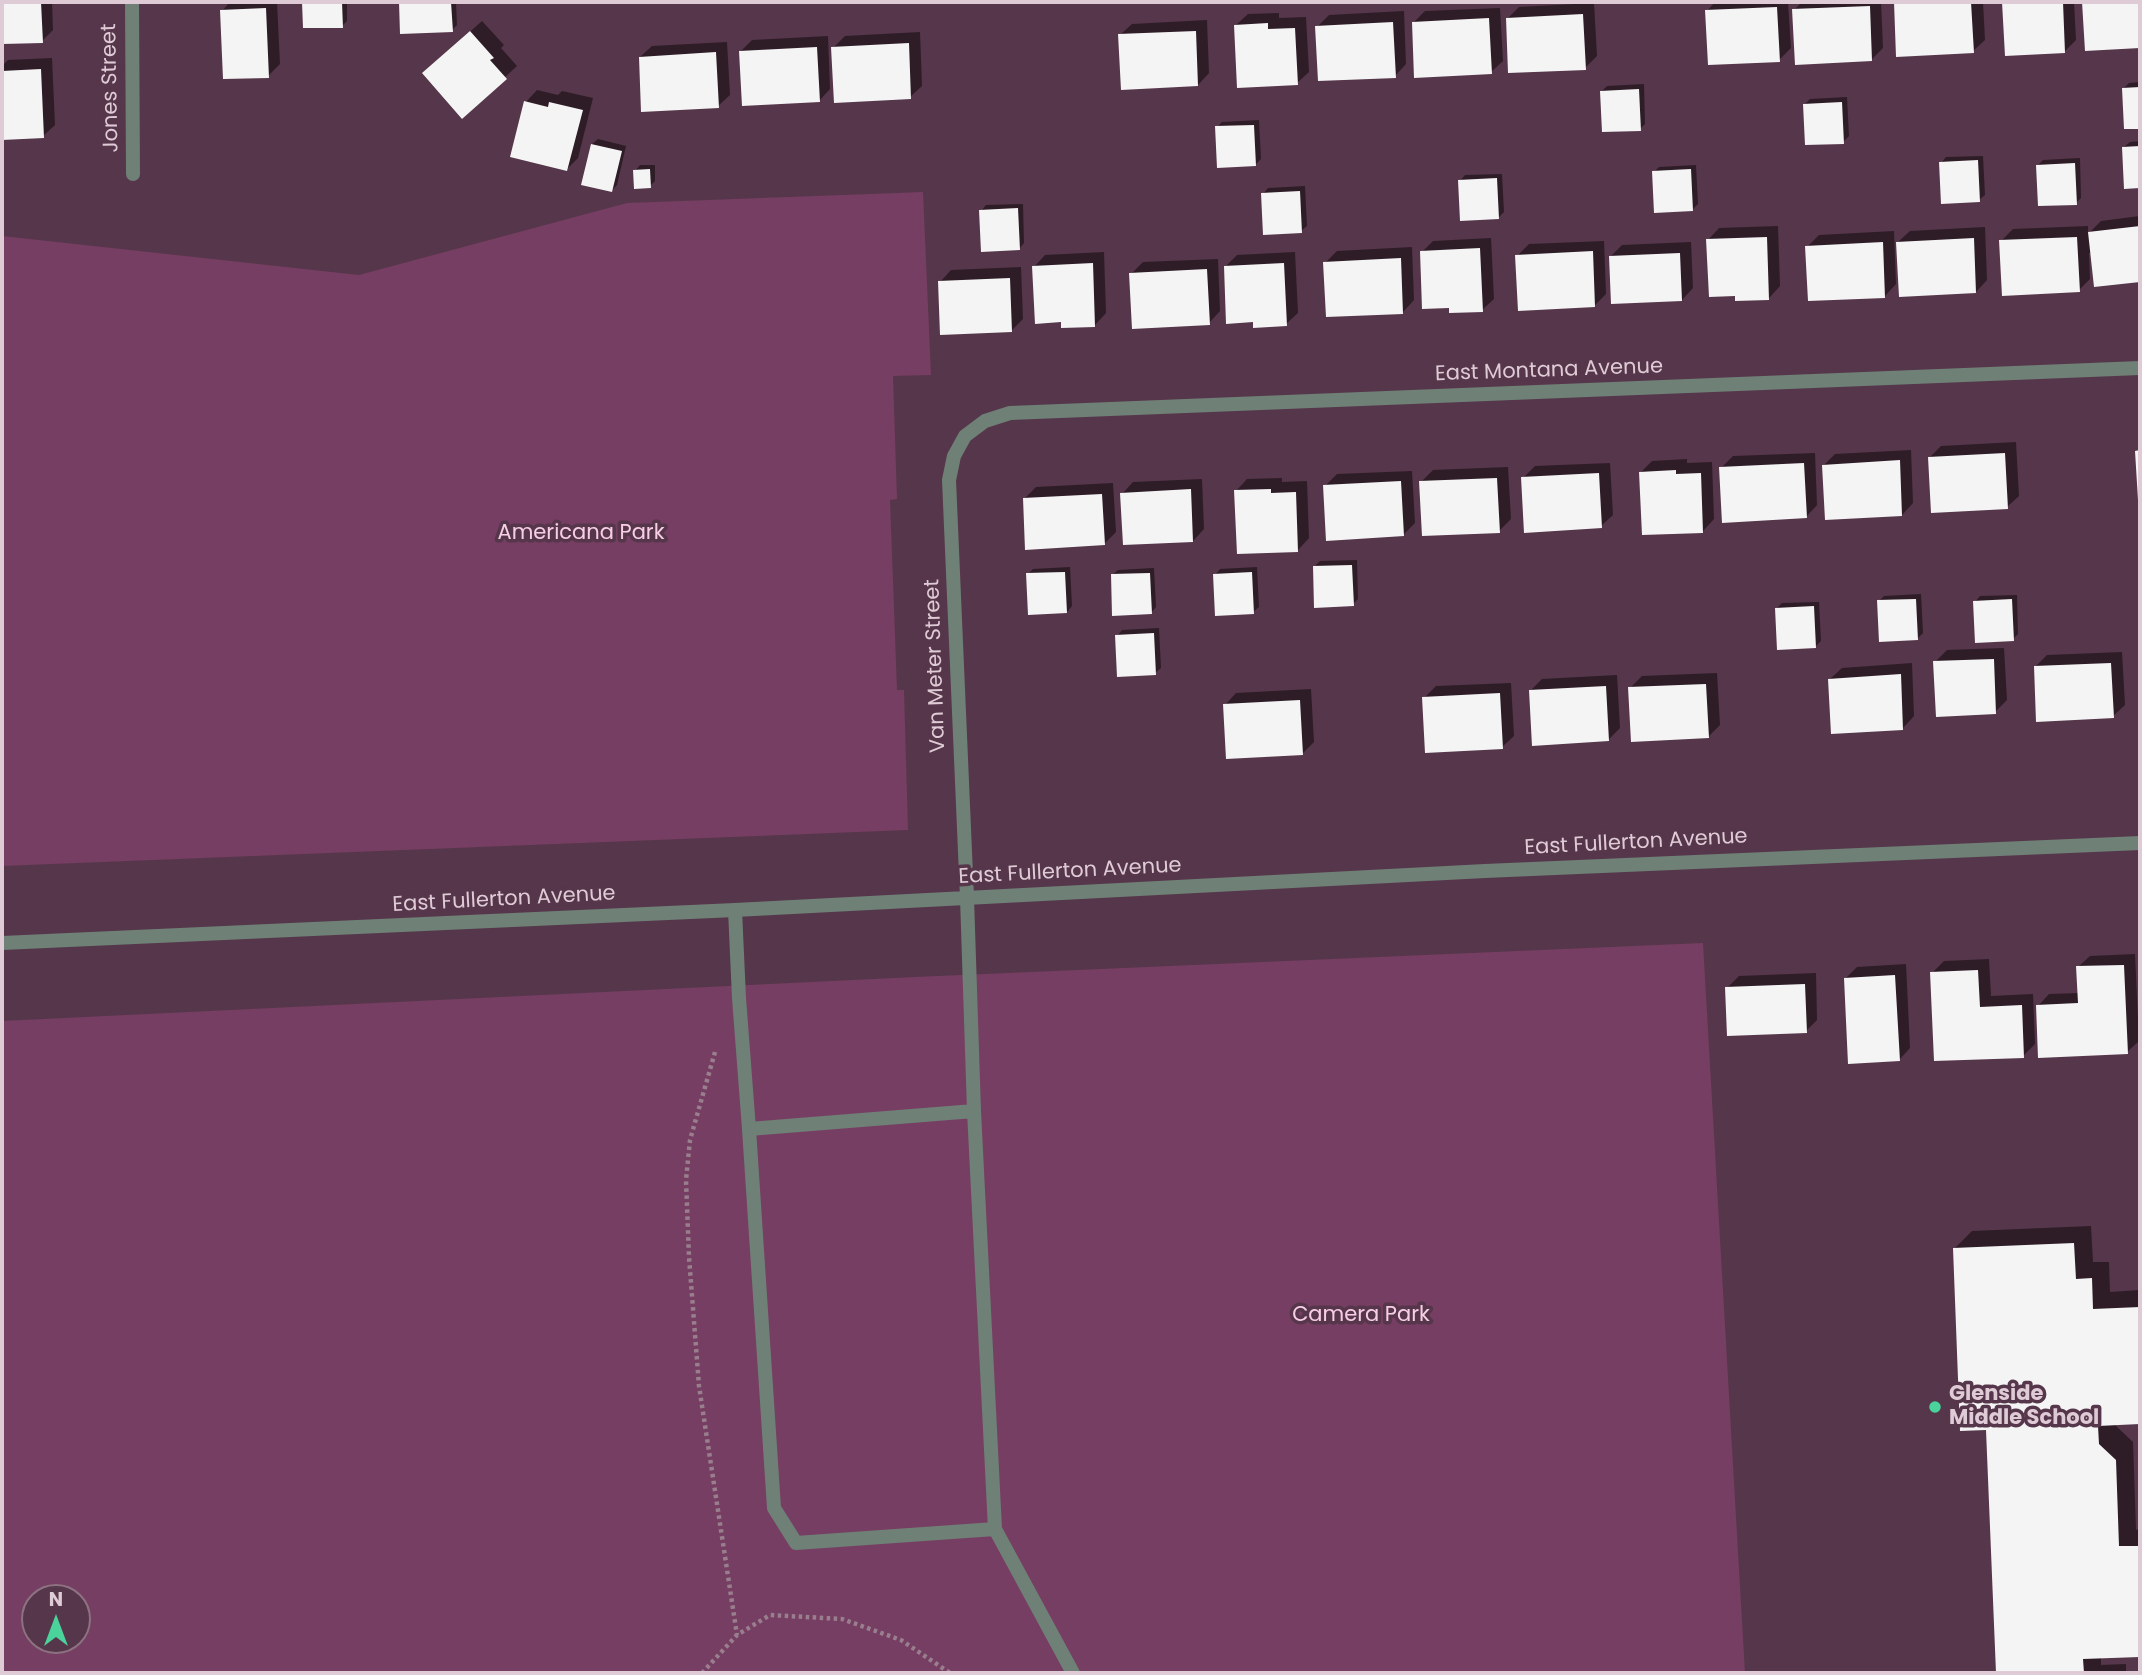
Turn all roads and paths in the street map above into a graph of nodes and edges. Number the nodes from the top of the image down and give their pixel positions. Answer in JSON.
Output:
{"nodes":[{"id":1,"x":132,"y":2,"type":"edge"},
{"id":2,"x":133,"y":174,"type":"dead end"},
{"id":3,"x":2140,"y":368,"type":"edge"},
{"id":4,"x":965,"y":436,"type":"joint"},
{"id":5,"x":2140,"y":843,"type":"edge"},
{"id":6,"x":967,"y":898,"type":"junction"},
{"id":7,"x":735,"y":910,"type":"junction"},
{"id":8,"x":2,"y":943,"type":"edge"},
{"id":9,"x":718,"y":1042,"type":"dead end"},
{"id":10,"x":974,"y":1111,"type":"junction"},
{"id":11,"x":749,"y":1129,"type":"junction"},
{"id":12,"x":995,"y":1529,"type":"junction"},
{"id":13,"x":737,"y":1635,"type":"junction"},
{"id":14,"x":702,"y":1673,"type":"edge"},
{"id":15,"x":950,"y":1673,"type":"edge"},
{"id":16,"x":1073,"y":1673,"type":"edge"}],
"edges":[{"from":1,"to":2,"type":"street","name":"Jones Street"},
{"from":3,"to":4,"type":"street","name":"East Montana Avenue"},
{"from":4,"to":6,"type":"street","name":"Van Meter Street"},
{"from":5,"to":6,"type":"street","name":"East Fullerton Avenue"},
{"from":6,"to":7,"type":"street","name":"East Fullerton Avenue"},
{"from":6,"to":10,"type":"street","name":"Van Meter Street"},
{"from":7,"to":8,"type":"street","name":"East Fullerton Avenue"},
{"from":7,"to":11,"type":"street"},
{"from":9,"to":13,"type":"path"},
{"from":10,"to":11,"type":"street"},
{"from":10,"to":12,"type":"street","name":"Van Meter Street"},
{"from":11,"to":12,"type":"street"},
{"from":12,"to":16,"type":"street"},
{"from":13,"to":14,"type":"path"},
{"from":13,"to":15,"type":"path"}]}
